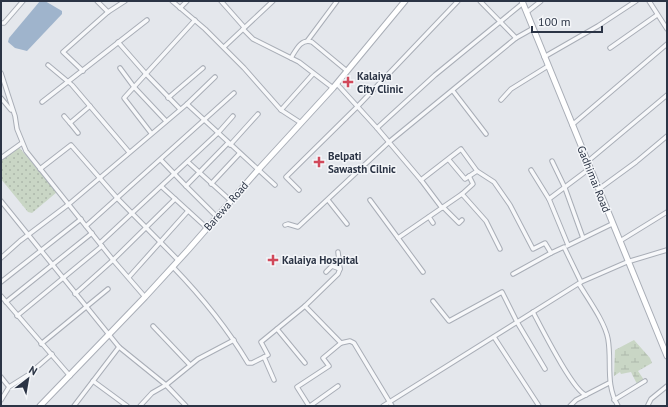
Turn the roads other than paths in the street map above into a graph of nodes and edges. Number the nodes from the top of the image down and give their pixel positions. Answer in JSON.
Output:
{"nodes":[{"id":1,"x":23,"y":1,"type":"edge"},
{"id":2,"x":97,"y":1,"type":"edge"},
{"id":3,"x":125,"y":1,"type":"edge"},
{"id":4,"x":172,"y":1,"type":"edge"},
{"id":5,"x":187,"y":1,"type":"edge"},
{"id":6,"x":221,"y":1,"type":"edge"},
{"id":7,"x":273,"y":1,"type":"edge"},
{"id":8,"x":337,"y":1,"type":"edge"},
{"id":9,"x":405,"y":1,"type":"edge"},
{"id":10,"x":458,"y":1,"type":"edge"},
{"id":11,"x":480,"y":1,"type":"edge"},
{"id":12,"x":541,"y":1,"type":"edge"},
{"id":13,"x":636,"y":1,"type":"edge"},
{"id":14,"x":649,"y":1,"type":"edge"},
{"id":15,"x":522,"y":2,"type":"edge"},
{"id":16,"x":180,"y":8,"type":"junction"},
{"id":17,"x":108,"y":12,"type":"junction"},
{"id":18,"x":527,"y":12,"type":"junction"},
{"id":19,"x":657,"y":15,"type":"junction"},
{"id":20,"x":148,"y":20,"type":"dead end"},
{"id":21,"x":195,"y":20,"type":"junction"},
{"id":22,"x":499,"y":21,"type":"junction"},
{"id":23,"x":1,"y":23,"type":"edge"},
{"id":24,"x":243,"y":28,"type":"junction"},
{"id":25,"x":532,"y":29,"type":"junction"},
{"id":26,"x":667,"y":29,"type":"edge"},
{"id":27,"x":516,"y":38,"type":"junction"},
{"id":28,"x":308,"y":40,"type":"junction"},
{"id":29,"x":118,"y":42,"type":"junction"},
{"id":30,"x":667,"y":44,"type":"edge"},
{"id":31,"x":224,"y":47,"type":"junction"},
{"id":32,"x":610,"y":48,"type":"dead end"},
{"id":33,"x":544,"y":57,"type":"junction"},
{"id":34,"x":291,"y":58,"type":"junction"},
{"id":35,"x":48,"y":65,"type":"dead end"},
{"id":36,"x":548,"y":66,"type":"junction"},
{"id":37,"x":120,"y":68,"type":"dead end"},
{"id":38,"x":203,"y":68,"type":"dead end"},
{"id":39,"x":83,"y":71,"type":"junction"},
{"id":40,"x":347,"y":71,"type":"junction"},
{"id":41,"x":1,"y":73,"type":"edge"},
{"id":42,"x":146,"y":74,"type":"junction"},
{"id":43,"x":313,"y":74,"type":"junction"},
{"id":44,"x":215,"y":77,"type":"dead end"},
{"id":45,"x":2,"y":79,"type":"edge"},
{"id":46,"x":68,"y":82,"type":"junction"},
{"id":47,"x":335,"y":86,"type":"junction"},
{"id":48,"x":134,"y":87,"type":"junction"},
{"id":49,"x":453,"y":90,"type":"junction"},
{"id":50,"x":234,"y":93,"type":"dead end"},
{"id":51,"x":667,"y":95,"type":"edge"},
{"id":52,"x":1,"y":98,"type":"edge"},
{"id":53,"x":168,"y":98,"type":"junction"},
{"id":54,"x":501,"y":100,"type":"dead end"},
{"id":55,"x":42,"y":102,"type":"dead end"},
{"id":56,"x":187,"y":104,"type":"junction"},
{"id":57,"x":90,"y":106,"type":"junction"},
{"id":58,"x":358,"y":107,"type":"junction"},
{"id":59,"x":180,"y":109,"type":"junction"},
{"id":60,"x":281,"y":110,"type":"junction"},
{"id":61,"x":13,"y":112,"type":"junction"},
{"id":62,"x":258,"y":114,"type":"dead end"},
{"id":63,"x":64,"y":116,"type":"dead end"},
{"id":64,"x":233,"y":116,"type":"dead end"},
{"id":65,"x":204,"y":120,"type":"junction"},
{"id":66,"x":166,"y":121,"type":"junction"},
{"id":67,"x":70,"y":123,"type":"junction"},
{"id":68,"x":301,"y":123,"type":"junction"},
{"id":69,"x":572,"y":125,"type":"junction"},
{"id":70,"x":377,"y":128,"type":"junction"},
{"id":71,"x":78,"y":133,"type":"dead end"},
{"id":72,"x":150,"y":133,"type":"junction"},
{"id":73,"x":218,"y":133,"type":"junction"},
{"id":74,"x":486,"y":134,"type":"dead end"},
{"id":75,"x":667,"y":136,"type":"edge"},
{"id":76,"x":389,"y":142,"type":"junction"},
{"id":77,"x":22,"y":143,"type":"junction"},
{"id":78,"x":229,"y":144,"type":"junction"},
{"id":79,"x":129,"y":152,"type":"junction"},
{"id":80,"x":239,"y":154,"type":"junction"},
{"id":81,"x":1,"y":158,"type":"edge"},
{"id":82,"x":161,"y":160,"type":"junction"},
{"id":83,"x":449,"y":160,"type":"junction"},
{"id":84,"x":188,"y":162,"type":"junction"},
{"id":85,"x":552,"y":162,"type":"dead end"},
{"id":86,"x":587,"y":162,"type":"junction"},
{"id":87,"x":40,"y":169,"type":"junction"},
{"id":88,"x":589,"y":169,"type":"junction"},
{"id":89,"x":258,"y":170,"type":"junction"},
{"id":90,"x":531,"y":170,"type":"dead end"},
{"id":91,"x":477,"y":171,"type":"junction"},
{"id":92,"x":198,"y":172,"type":"junction"},
{"id":93,"x":174,"y":174,"type":"junction"},
{"id":94,"x":468,"y":176,"type":"junction"},
{"id":95,"x":99,"y":177,"type":"junction"},
{"id":96,"x":421,"y":180,"type":"junction"},
{"id":97,"x":211,"y":184,"type":"junction"},
{"id":98,"x":275,"y":185,"type":"dead end"},
{"id":99,"x":186,"y":186,"type":"junction"},
{"id":100,"x":162,"y":187,"type":"junction"},
{"id":101,"x":565,"y":188,"type":"junction"},
{"id":102,"x":599,"y":189,"type":"junction"},
{"id":103,"x":299,"y":190,"type":"dead end"},
{"id":104,"x":462,"y":194,"type":"junction"},
{"id":105,"x":118,"y":198,"type":"junction"},
{"id":106,"x":175,"y":199,"type":"junction"},
{"id":107,"x":550,"y":199,"type":"junction"},
{"id":108,"x":328,"y":200,"type":"junction"},
{"id":109,"x":370,"y":200,"type":"dead end"},
{"id":110,"x":1,"y":201,"type":"edge"},
{"id":111,"x":231,"y":201,"type":"junction"},
{"id":112,"x":69,"y":204,"type":"junction"},
{"id":113,"x":442,"y":207,"type":"junction"},
{"id":114,"x":188,"y":211,"type":"junction"},
{"id":115,"x":667,"y":212,"type":"edge"},
{"id":116,"x":132,"y":213,"type":"junction"},
{"id":117,"x":217,"y":217,"type":"junction"},
{"id":118,"x":429,"y":217,"type":"junction"},
{"id":119,"x":81,"y":219,"type":"junction"},
{"id":120,"x":462,"y":220,"type":"dead end"},
{"id":121,"x":433,"y":223,"type":"dead end"},
{"id":122,"x":347,"y":224,"type":"dead end"},
{"id":123,"x":612,"y":224,"type":"junction"},
{"id":124,"x":285,"y":225,"type":"dead end"},
{"id":125,"x":86,"y":226,"type":"junction"},
{"id":126,"x":147,"y":228,"type":"junction"},
{"id":127,"x":206,"y":228,"type":"junction"},
{"id":128,"x":92,"y":233,"type":"junction"},
{"id":129,"x":29,"y":236,"type":"junction"},
{"id":130,"x":398,"y":238,"type":"junction"},
{"id":131,"x":583,"y":238,"type":"junction"},
{"id":132,"x":620,"y":241,"type":"junction"},
{"id":133,"x":159,"y":242,"type":"junction"},
{"id":134,"x":101,"y":245,"type":"junction"},
{"id":135,"x":566,"y":246,"type":"junction"},
{"id":136,"x":500,"y":249,"type":"dead end"},
{"id":137,"x":667,"y":250,"type":"edge"},
{"id":138,"x":40,"y":251,"type":"junction"},
{"id":139,"x":338,"y":252,"type":"dead end"},
{"id":140,"x":551,"y":253,"type":"junction"},
{"id":141,"x":1,"y":258,"type":"edge"},
{"id":142,"x":113,"y":260,"type":"junction"},
{"id":143,"x":178,"y":260,"type":"junction"},
{"id":144,"x":627,"y":262,"type":"junction"},
{"id":145,"x":51,"y":265,"type":"junction"},
{"id":146,"x":173,"y":266,"type":"junction"},
{"id":147,"x":340,"y":269,"type":"junction"},
{"id":148,"x":326,"y":272,"type":"dead end"},
{"id":149,"x":423,"y":272,"type":"dead end"},
{"id":150,"x":513,"y":274,"type":"dead end"},
{"id":151,"x":129,"y":277,"type":"junction"},
{"id":152,"x":63,"y":278,"type":"junction"},
{"id":153,"x":1,"y":282,"type":"edge"},
{"id":154,"x":580,"y":283,"type":"junction"},
{"id":155,"x":108,"y":289,"type":"dead end"},
{"id":156,"x":75,"y":294,"type":"junction"},
{"id":157,"x":1,"y":296,"type":"edge"},
{"id":158,"x":146,"y":297,"type":"junction"},
{"id":159,"x":433,"y":301,"type":"dead end"},
{"id":160,"x":6,"y":302,"type":"junction"},
{"id":161,"x":305,"y":306,"type":"junction"},
{"id":162,"x":86,"y":307,"type":"junction"},
{"id":163,"x":533,"y":312,"type":"junction"},
{"id":164,"x":17,"y":316,"type":"junction"},
{"id":165,"x":517,"y":322,"type":"junction"},
{"id":166,"x":153,"y":326,"type":"dead end"},
{"id":167,"x":277,"y":329,"type":"junction"},
{"id":168,"x":108,"y":335,"type":"junction"},
{"id":169,"x":494,"y":337,"type":"junction"},
{"id":170,"x":234,"y":340,"type":"junction"},
{"id":171,"x":341,"y":343,"type":"junction"},
{"id":172,"x":41,"y":344,"type":"junction"},
{"id":173,"x":119,"y":347,"type":"junction"},
{"id":174,"x":52,"y":354,"type":"junction"},
{"id":175,"x":667,"y":356,"type":"edge"},
{"id":176,"x":264,"y":357,"type":"junction"},
{"id":177,"x":305,"y":363,"type":"dead end"},
{"id":178,"x":190,"y":365,"type":"junction"},
{"id":179,"x":546,"y":369,"type":"dead end"},
{"id":180,"x":70,"y":376,"type":"junction"},
{"id":181,"x":1,"y":377,"type":"edge"},
{"id":182,"x":93,"y":380,"type":"junction"},
{"id":183,"x":274,"y":380,"type":"dead end"},
{"id":184,"x":645,"y":381,"type":"dead end"},
{"id":185,"x":610,"y":383,"type":"junction"},
{"id":186,"x":166,"y":385,"type":"junction"},
{"id":187,"x":338,"y":386,"type":"dead end"},
{"id":188,"x":667,"y":386,"type":"edge"},
{"id":189,"x":9,"y":387,"type":"junction"},
{"id":190,"x":586,"y":395,"type":"junction"},
{"id":191,"x":2,"y":397,"type":"edge"},
{"id":192,"x":614,"y":400,"type":"junction"},
{"id":193,"x":389,"y":401,"type":"junction"},
{"id":194,"x":648,"y":405,"type":"edge"},
{"id":195,"x":40,"y":406,"type":"edge"},
{"id":196,"x":74,"y":406,"type":"edge"},
{"id":197,"x":127,"y":406,"type":"edge"},
{"id":198,"x":140,"y":406,"type":"edge"},
{"id":199,"x":186,"y":406,"type":"edge"},
{"id":200,"x":310,"y":406,"type":"edge"},
{"id":201,"x":383,"y":406,"type":"edge"},
{"id":202,"x":392,"y":406,"type":"edge"},
{"id":203,"x":538,"y":406,"type":"edge"},
{"id":204,"x":570,"y":406,"type":"edge"},
{"id":205,"x":618,"y":406,"type":"edge"}],
"edges":[{"from":1,"to":23,"type":"street"},
{"from":2,"to":17,"type":"street"},
{"from":3,"to":17,"type":"street"},
{"from":4,"to":16,"type":"street"},
{"from":5,"to":16,"type":"street"},
{"from":6,"to":24,"type":"street"},
{"from":7,"to":24,"type":"street"},
{"from":8,"to":28,"type":"street"},
{"from":9,"to":40,"type":"main road","name":"Barewa Road"},
{"from":10,"to":58,"type":"street"},
{"from":11,"to":22,"type":"street"},
{"from":12,"to":18,"type":"street"},
{"from":13,"to":33,"type":"street"},
{"from":14,"to":19,"type":"street"},
{"from":15,"to":18,"type":"main road","name":"Gadhimai Road"},
{"from":15,"to":22,"type":"street"},
{"from":16,"to":21,"type":"street"},
{"from":17,"to":39,"type":"street"},
{"from":18,"to":25,"type":"main road","name":"Gadhimai Road"},
{"from":19,"to":26,"type":"street"},
{"from":19,"to":32,"type":"street"},
{"from":20,"to":29,"type":"street"},
{"from":21,"to":31,"type":"street"},
{"from":21,"to":42,"type":"street"},
{"from":22,"to":27,"type":"street"},
{"from":22,"to":70,"type":"street"},
{"from":24,"to":31,"type":"street"},
{"from":24,"to":34,"type":"street"},
{"from":25,"to":27,"type":"street"},
{"from":25,"to":33,"type":"main road","name":"Gadhimai Road"},
{"from":27,"to":49,"type":"street"},
{"from":28,"to":34,"type":"street"},
{"from":28,"to":40,"type":"street"},
{"from":29,"to":39,"type":"street"},
{"from":29,"to":42,"type":"street"},
{"from":30,"to":69,"type":"street"},
{"from":31,"to":60,"type":"street"},
{"from":33,"to":36,"type":"main road","name":"Gadhimai Road"},
{"from":34,"to":43,"type":"street"},
{"from":35,"to":46,"type":"street"},
{"from":36,"to":54,"type":"street"},
{"from":36,"to":69,"type":"main road","name":"Gadhimai Road"},
{"from":37,"to":48,"type":"street"},
{"from":38,"to":53,"type":"street"},
{"from":39,"to":46,"type":"street"},
{"from":40,"to":47,"type":"main road","name":"Barewa Road"},
{"from":41,"to":45,"type":"street"},
{"from":42,"to":48,"type":"street"},
{"from":42,"to":53,"type":"street"},
{"from":43,"to":47,"type":"street"},
{"from":43,"to":60,"type":"street"},
{"from":44,"to":56,"type":"street"},
{"from":45,"to":61,"type":"street"},
{"from":46,"to":55,"type":"street"},
{"from":46,"to":57,"type":"street"},
{"from":47,"to":58,"type":"street"},
{"from":47,"to":68,"type":"main road","name":"Barewa Road"},
{"from":48,"to":66,"type":"street"},
{"from":48,"to":72,"type":"street"},
{"from":49,"to":74,"type":"street"},
{"from":49,"to":76,"type":"street"},
{"from":50,"to":65,"type":"street"},
{"from":51,"to":86,"type":"street"},
{"from":52,"to":61,"type":"street"},
{"from":53,"to":59,"type":"street"},
{"from":56,"to":59,"type":"street"},
{"from":56,"to":65,"type":"street"},
{"from":57,"to":67,"type":"street"},
{"from":57,"to":79,"type":"street"},
{"from":58,"to":70,"type":"street"},
{"from":58,"to":103,"type":"street"},
{"from":59,"to":66,"type":"street"},
{"from":60,"to":68,"type":"street"},
{"from":61,"to":77,"type":"street"},
{"from":62,"to":78,"type":"street"},
{"from":63,"to":67,"type":"street"},
{"from":64,"to":73,"type":"street"},
{"from":65,"to":73,"type":"street"},
{"from":65,"to":82,"type":"street"},
{"from":66,"to":72,"type":"street"},
{"from":67,"to":71,"type":"street"},
{"from":68,"to":89,"type":"main road","name":"Barewa Road"},
{"from":69,"to":86,"type":"main road","name":"Gadhimai Road"},
{"from":70,"to":76,"type":"street"},
{"from":72,"to":79,"type":"street"},
{"from":73,"to":78,"type":"street"},
{"from":73,"to":84,"type":"street"},
{"from":75,"to":102,"type":"street"},
{"from":76,"to":96,"type":"street"},
{"from":76,"to":108,"type":"street"},
{"from":77,"to":81,"type":"street"},
{"from":77,"to":87,"type":"street"},
{"from":78,"to":80,"type":"street"},
{"from":78,"to":92,"type":"street"},
{"from":79,"to":95,"type":"street"},
{"from":80,"to":89,"type":"street"},
{"from":80,"to":97,"type":"street"},
{"from":82,"to":93,"type":"street"},
{"from":82,"to":105,"type":"street"},
{"from":83,"to":91,"type":"street"},
{"from":83,"to":94,"type":"street"},
{"from":83,"to":96,"type":"street"},
{"from":84,"to":92,"type":"street"},
{"from":84,"to":93,"type":"street"},
{"from":85,"to":101,"type":"street"},
{"from":86,"to":88,"type":"main road","name":"Gadhimai Road"},
{"from":87,"to":95,"type":"street"},
{"from":87,"to":112,"type":"street"},
{"from":88,"to":101,"type":"street"},
{"from":88,"to":102,"type":"main road","name":"Gadhimai Road"},
{"from":89,"to":98,"type":"street"},
{"from":89,"to":111,"type":"main road","name":"Barewa Road"},
{"from":90,"to":107,"type":"street"},
{"from":91,"to":94,"type":"street"},
{"from":91,"to":140,"type":"street"},
{"from":92,"to":97,"type":"street"},
{"from":92,"to":99,"type":"street"},
{"from":93,"to":99,"type":"street"},
{"from":93,"to":100,"type":"street"},
{"from":94,"to":104,"type":"street"},
{"from":95,"to":105,"type":"street"},
{"from":95,"to":112,"type":"street"},
{"from":96,"to":113,"type":"street"},
{"from":97,"to":111,"type":"street"},
{"from":99,"to":117,"type":"street"},
{"from":100,"to":106,"type":"street"},
{"from":100,"to":116,"type":"street"},
{"from":101,"to":107,"type":"street"},
{"from":101,"to":131,"type":"street"},
{"from":102,"to":123,"type":"main road","name":"Gadhimai Road"},
{"from":104,"to":113,"type":"street"},
{"from":104,"to":136,"type":"street"},
{"from":105,"to":116,"type":"street"},
{"from":105,"to":125,"type":"street"},
{"from":106,"to":114,"type":"street"},
{"from":106,"to":126,"type":"street"},
{"from":107,"to":135,"type":"street"},
{"from":108,"to":122,"type":"street"},
{"from":108,"to":124,"type":"street"},
{"from":109,"to":130,"type":"street"},
{"from":110,"to":129,"type":"street"},
{"from":111,"to":117,"type":"main road","name":"Barewa Road"},
{"from":112,"to":119,"type":"street"},
{"from":112,"to":129,"type":"street"},
{"from":113,"to":118,"type":"street"},
{"from":113,"to":120,"type":"street"},
{"from":114,"to":127,"type":"street"},
{"from":114,"to":133,"type":"street"},
{"from":115,"to":132,"type":"street"},
{"from":116,"to":126,"type":"street"},
{"from":116,"to":134,"type":"street"},
{"from":117,"to":127,"type":"main road","name":"Barewa Road"},
{"from":118,"to":121,"type":"street"},
{"from":118,"to":130,"type":"street"},
{"from":119,"to":125,"type":"street"},
{"from":119,"to":138,"type":"street"},
{"from":123,"to":131,"type":"street"},
{"from":123,"to":132,"type":"main road","name":"Gadhimai Road"},
{"from":125,"to":128,"type":"street"},
{"from":126,"to":133,"type":"street"},
{"from":126,"to":142,"type":"street"},
{"from":127,"to":143,"type":"main road","name":"Barewa Road"},
{"from":128,"to":134,"type":"street"},
{"from":128,"to":145,"type":"street"},
{"from":129,"to":138,"type":"street"},
{"from":129,"to":141,"type":"street"},
{"from":130,"to":149,"type":"street"},
{"from":131,"to":135,"type":"street"},
{"from":132,"to":144,"type":"main road","name":"Gadhimai Road"},
{"from":133,"to":143,"type":"street"},
{"from":133,"to":151,"type":"street"},
{"from":134,"to":142,"type":"street"},
{"from":134,"to":152,"type":"street"},
{"from":135,"to":140,"type":"street"},
{"from":135,"to":154,"type":"street"},
{"from":137,"to":144,"type":"street"},
{"from":138,"to":145,"type":"street"},
{"from":138,"to":153,"type":"street"},
{"from":139,"to":147,"type":"street"},
{"from":140,"to":150,"type":"street"},
{"from":142,"to":151,"type":"street"},
{"from":142,"to":156,"type":"street"},
{"from":143,"to":146,"type":"main road","name":"Barewa Road"},
{"from":144,"to":154,"type":"street"},
{"from":144,"to":175,"type":"main road","name":"Gadhimai Road"},
{"from":145,"to":152,"type":"street"},
{"from":145,"to":160,"type":"street"},
{"from":146,"to":158,"type":"main road","name":"Barewa Road"},
{"from":146,"to":170,"type":"street"},
{"from":147,"to":148,"type":"street"},
{"from":147,"to":161,"type":"street"},
{"from":151,"to":158,"type":"street"},
{"from":152,"to":156,"type":"street"},
{"from":152,"to":164,"type":"street"},
{"from":154,"to":163,"type":"street"},
{"from":154,"to":185,"type":"street"},
{"from":155,"to":162,"type":"street"},
{"from":156,"to":162,"type":"street"},
{"from":157,"to":160,"type":"street"},
{"from":158,"to":168,"type":"main road","name":"Barewa Road"},
{"from":159,"to":165,"type":"street"},
{"from":160,"to":164,"type":"street"},
{"from":161,"to":167,"type":"street"},
{"from":161,"to":171,"type":"street"},
{"from":162,"to":168,"type":"street"},
{"from":162,"to":172,"type":"street"},
{"from":163,"to":165,"type":"street"},
{"from":163,"to":190,"type":"street"},
{"from":164,"to":172,"type":"street"},
{"from":165,"to":169,"type":"street"},
{"from":165,"to":179,"type":"street"},
{"from":166,"to":178,"type":"street"},
{"from":167,"to":176,"type":"street"},
{"from":167,"to":177,"type":"street"},
{"from":168,"to":173,"type":"street"},
{"from":168,"to":180,"type":"main road","name":"Barewa Road"},
{"from":169,"to":193,"type":"street"},
{"from":169,"to":203,"type":"street"},
{"from":170,"to":176,"type":"street"},
{"from":170,"to":178,"type":"street"},
{"from":171,"to":193,"type":"street"},
{"from":171,"to":200,"type":"street"},
{"from":172,"to":174,"type":"street"},
{"from":173,"to":182,"type":"street"},
{"from":173,"to":186,"type":"street"},
{"from":174,"to":180,"type":"street"},
{"from":174,"to":189,"type":"street"},
{"from":176,"to":183,"type":"street"},
{"from":178,"to":186,"type":"street"},
{"from":180,"to":195,"type":"main road","name":"Barewa Road"},
{"from":181,"to":189,"type":"street"},
{"from":182,"to":196,"type":"street"},
{"from":182,"to":197,"type":"street"},
{"from":184,"to":192,"type":"street"},
{"from":185,"to":190,"type":"street"},
{"from":185,"to":192,"type":"street"},
{"from":186,"to":198,"type":"street"},
{"from":186,"to":199,"type":"street"},
{"from":187,"to":200,"type":"street"},
{"from":188,"to":194,"type":"street"},
{"from":189,"to":191,"type":"street"},
{"from":190,"to":204,"type":"street"},
{"from":192,"to":205,"type":"street"},
{"from":193,"to":201,"type":"street"},
{"from":193,"to":202,"type":"street"}]}
